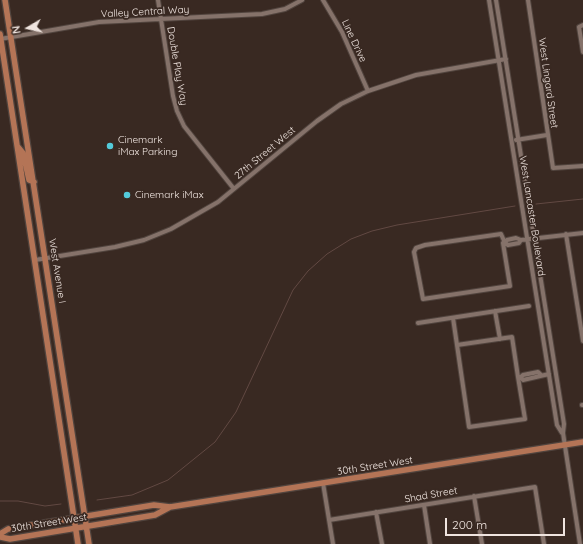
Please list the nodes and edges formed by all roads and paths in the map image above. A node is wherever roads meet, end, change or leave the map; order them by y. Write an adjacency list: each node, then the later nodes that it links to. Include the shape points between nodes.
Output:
1 (5, 0): 11 (main road, West Avenue I)
2 (158, 0): 8 (street, Double Play Way)
3 (302, 0): 8 (street, Valley Central Way, via 284,9 262,14)
4 (323, 0): 15 (street, Line Drive, via 342,32)
5 (490, 0): 14 (street, West Lancaster Boulevard)
6 (496, 0): 13 (street, West Lancaster Boulevard)
7 (528, 0): 16 (street, West Lingard Street)
8 (161, 19): 11 (street, Valley Central Way, via 99,22); 22 (street, Double Play Way, via 177,111 184,126)
9 (581, 26): 12 (street)
10 (0, 37): 11 (street, Valley Central Way); 19 (main road, West Avenue I)
11 (11, 37): 21 (main road, West Avenue I)
12 (583, 52)
13 (506, 59): 14 (street, 27th Street West); 17 (street, West Lancaster Boulevard)
14 (499, 60): 15 (street, 27th Street West, via 416,75); 18 (street, West Lancaster Boulevard)
15 (368, 91): 22 (street, 27th Street West, via 341,104 317,121)
16 (548, 135): 17 (street); 20 (street, West Lingard Street, via 553,168)
17 (519, 140): 18 (street); 25 (street, West Lancaster Boulevard)
18 (512, 141): 26 (street, West Lancaster Boulevard)
19 (18, 147): 21 (main road, via 23,153 29,180); 29 (main road, West Avenue I)
20 (583, 166)
21 (34, 182): 28 (main road, West Avenue I)
22 (234, 189): 28 (street, 27th Street West, via 189,219 144,240)
23 (583, 232): 24 (street)
24 (566, 234): 25 (street); 35 (street)
25 (534, 238): 26 (street); 39 (street, West Lancaster Boulevard, via 564,424)
26 (528, 239): 27 (street, via 516,238); 37 (street, West Lancaster Boulevard)
27 (504, 243): 27 (street, via 502,234 416,248 414,252 423,299 510,286)
28 (45, 258): 29 (street, 27th Street West); 47 (main road, West Avenue I)
29 (35, 260): 48 (main road, West Avenue I)
30 (528, 306): 31 (street)
31 (495, 311): 32 (street); 34 (street)
32 (453, 318): 33 (street); 36 (street)
33 (418, 323)
34 (500, 339): 36 (street); 38 (street, via 512,337)
35 (583, 341)
36 (457, 345): 38 (street, via 469,426 525,419)
37 (549, 374): 38 (street, via 541,375 538,372); 39 (street, West Lancaster Boulevard, via 557,425)
38 (520, 377)
39 (563, 433): 41 (street, West Lancaster Boulevard)
40 (583, 442): 41 (main road, 30th Street West)
41 (564, 445): 42 (main road, 30th Street West); 60 (street, West Lancaster Boulevard)
42 (323, 483): 45 (main road, 30th Street West); 49 (street)
43 (474, 496): 44 (street, Shad Street); 58 (street); 59 (street, Shad Street, via 535,487)
44 (424, 505): 46 (street, Shad Street); 57 (street)
45 (170, 507): 47 (main road, 30th Street West, via 154,506); 50 (main road, 30th Street West, via 155,515)
46 (376, 512): 49 (street, Shad Street); 56 (street)
47 (85, 517): 48 (main road, 30th Street West); 50 (main road, West Avenue I)
48 (74, 518): 51 (main road, West Avenue I); 52 (main road, 30th Street West, via 8,528)
49 (330, 520): 55 (street)
50 (87, 527): 51 (main road, 30th Street West); 54 (main road, West Avenue I)
51 (76, 529): 52 (main road, 30th Street West, via 10,539); 53 (main road, West Avenue I)
52 (0, 536)
53 (78, 544)
54 (89, 544)
55 (333, 544)
56 (382, 544)
57 (430, 544)
58 (482, 544)
59 (544, 544)
60 (580, 544)

